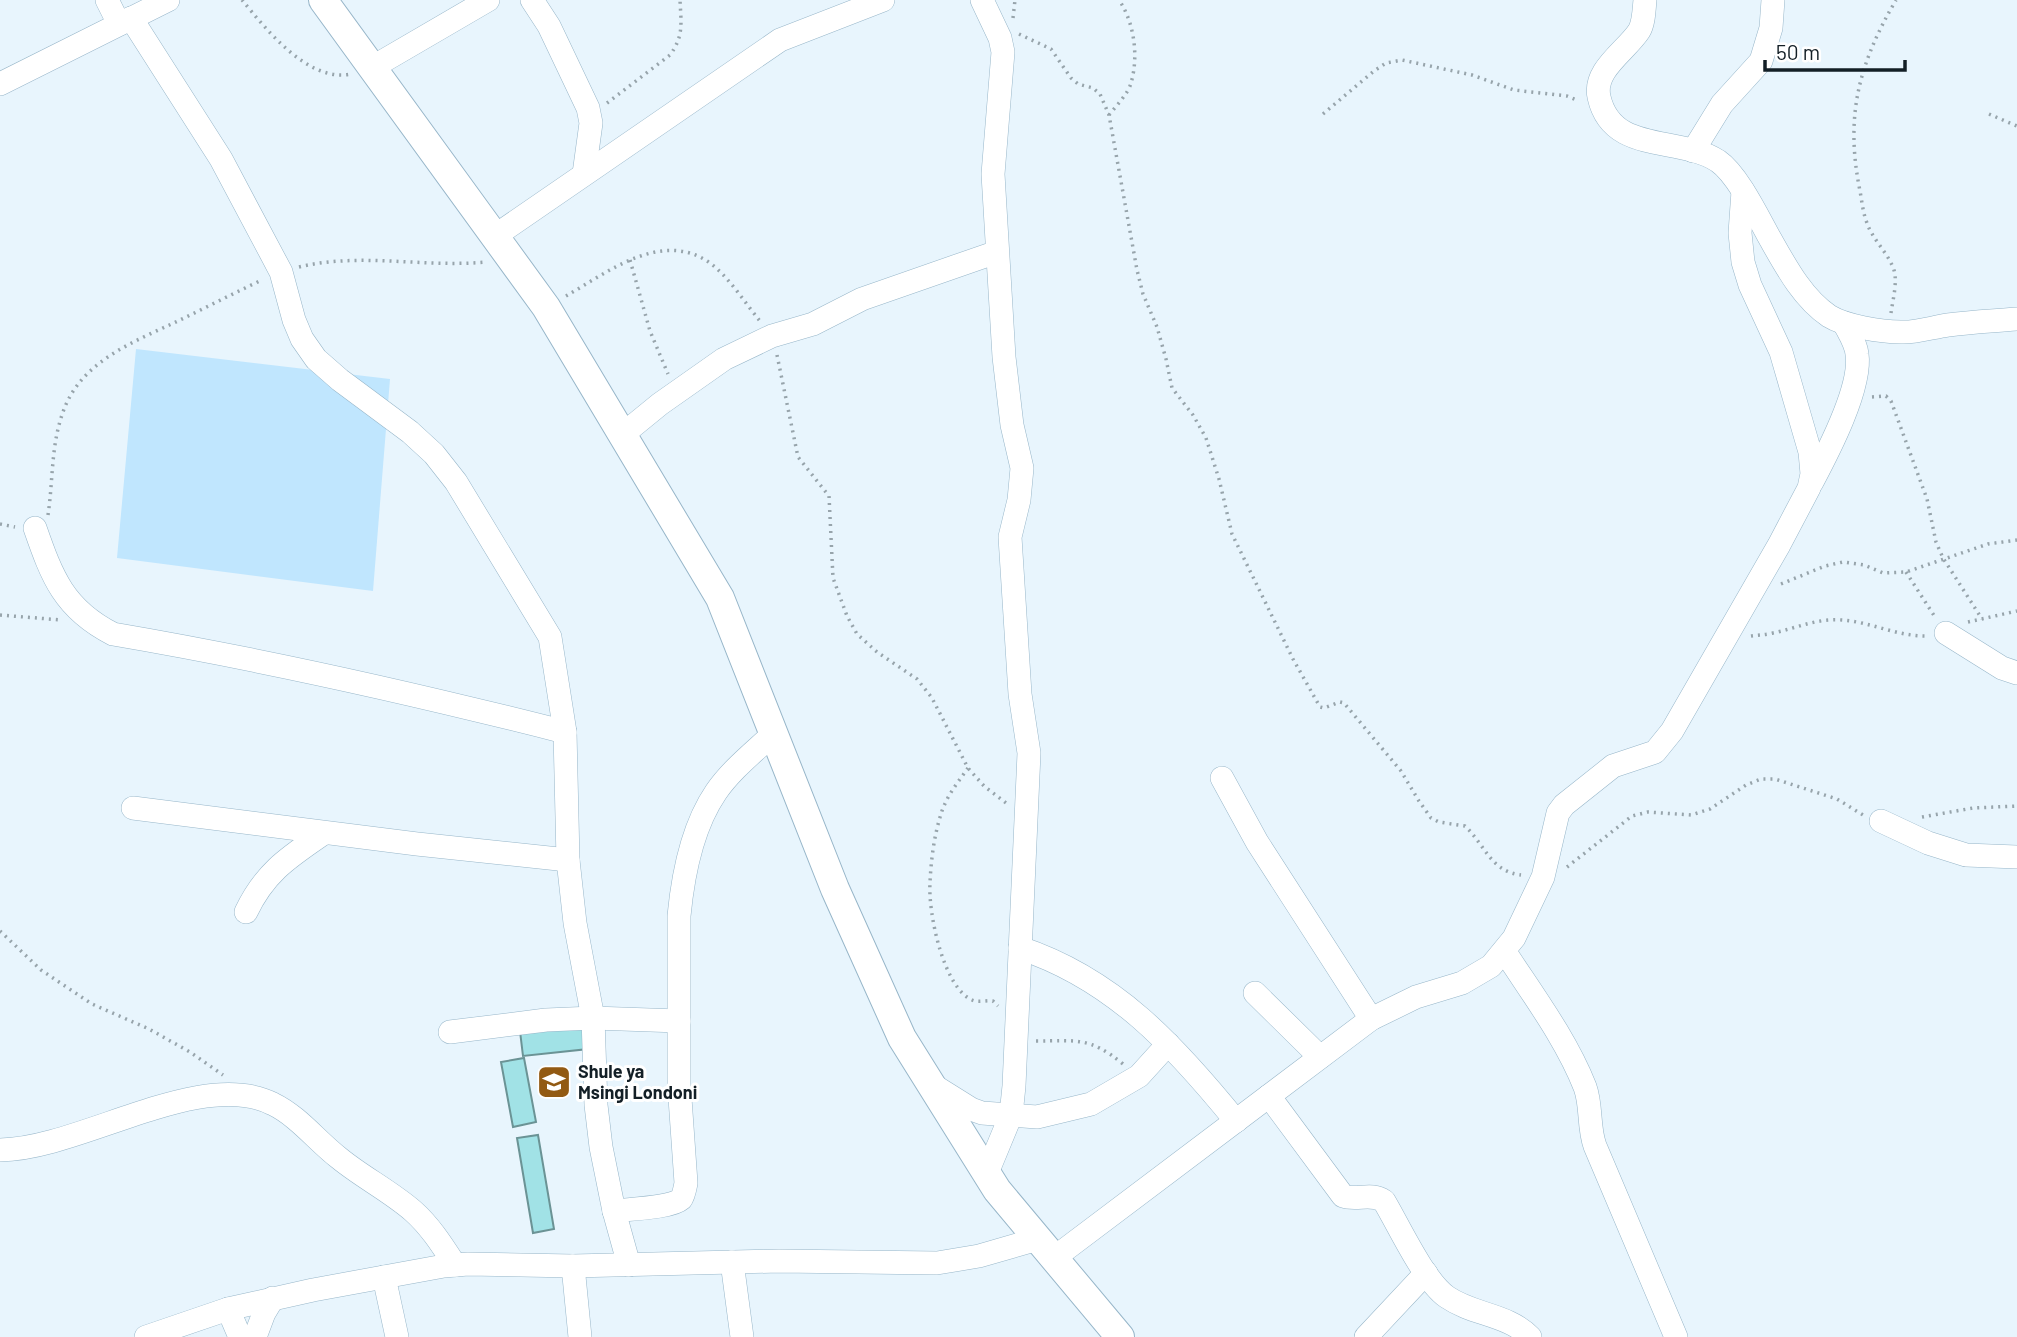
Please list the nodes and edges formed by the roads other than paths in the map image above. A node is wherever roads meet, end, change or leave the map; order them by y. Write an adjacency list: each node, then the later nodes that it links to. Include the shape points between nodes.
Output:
1 (107, 0): 10 (street)
2 (168, 0): 10 (street)
3 (323, 0): 11 (main road)
4 (488, 0): 11 (street)
5 (532, 0): 14 (street, via 588,108 591,123)
6 (883, 0): 14 (street, via 780,40)
7 (982, 0): 17 (street, via 1003,52 993,174)
8 (1645, 0): 13 (street, via 1640,29 1604,71 1598,95 1616,129 1636,139)
9 (1773, 0): 13 (street, via 1761,61 1722,104)
10 (125, 21): 12 (street); 25 (street, via 221,159 281,272 302,339 340,380 434,454 542,620 550,637)
11 (373, 67): 16 (main road)
12 (0, 85)
13 (1693, 151): 15 (street, via 1720,162)
14 (583, 174): 16 (street)
15 (1743, 191): 19 (street, via 1791,275 1818,308); 21 (street, via 1743,262 1776,338 1810,452)
16 (495, 236): 20 (main road, via 546,307)
17 (997, 252): 20 (street, via 862,299 724,359); 34 (street, via 1012,425 1022,468 1010,537 1020,694 1029,753)
18 (2017, 319): 19 (street, via 1901,332)
19 (1844, 323): 21 (street, via 1858,363 1838,433)
20 (622, 435): 26 (main road, via 720,598)
21 (1809, 488): 35 (street, via 1665,741 1651,755 1613,766 1558,813 1551,875)
22 (35, 528): 25 (street, via 50,571 73,605 90,622 113,634 275,664)
23 (1945, 633): 24 (street)
24 (2017, 673)
25 (565, 732): 32 (street)
26 (773, 734): 39 (street, via 716,792 693,841 679,916); 43 (main road, via 902,1038)
27 (1222, 778): 38 (street, via 1257,842)
28 (133, 808): 30 (street)
29 (1881, 821): 31 (street, via 1966,855)
30 (324, 833): 32 (street); 33 (street, via 261,884)
31 (2017, 857)
32 (568, 860): 37 (street)
33 (246, 912)
34 (1020, 947): 41 (street, via 1086,976 1132,1008); 45 (street)
35 (1505, 952): 38 (street, via 1470,979 1416,996); 68 (street, via 1547,1016 1585,1088 1595,1146)
36 (1255, 993): 42 (street)
37 (593, 1018): 39 (street); 40 (street); 49 (street, via 600,1147)
38 (1371, 1019): 42 (street)
39 (679, 1021): 49 (street, via 683,1196 666,1205)
40 (450, 1032)
41 (1168, 1044): 45 (street, via 1139,1076 1091,1104 1037,1117); 46 (street)
42 (1320, 1058): 44 (street)
43 (931, 1084): 45 (street, via 971,1109); 48 (main road)
44 (1269, 1096): 46 (street); 55 (street, via 1343,1196 1373,1196 1384,1201)
45 (1011, 1115): 48 (street)
46 (1236, 1121): 50 (street)
47 (0, 1150): 52 (street, via 59,1141 201,1097 252,1095 275,1104 411,1210 432,1230)
48 (987, 1173): 50 (main road)
49 (614, 1211): 53 (street)
50 (1046, 1248): 51 (street, via 937,1263); 65 (main road)
51 (732, 1262): 53 (street); 64 (street)
52 (455, 1265): 54 (street); 56 (street)
53 (629, 1265): 54 (street)
54 (573, 1266): 63 (street)
55 (1426, 1273): 66 (street); 67 (street, via 1446,1297 1508,1322)
56 (384, 1277): 57 (street); 62 (street)
57 (273, 1298): 58 (street); 61 (street)
58 (228, 1309): 59 (street); 60 (street)
59 (146, 1337)
60 (240, 1337)
61 (255, 1337)
62 (397, 1337)
63 (580, 1337)
64 (742, 1337)
65 (1120, 1337)
66 (1366, 1337)
67 (1530, 1337)
68 (1676, 1337)

